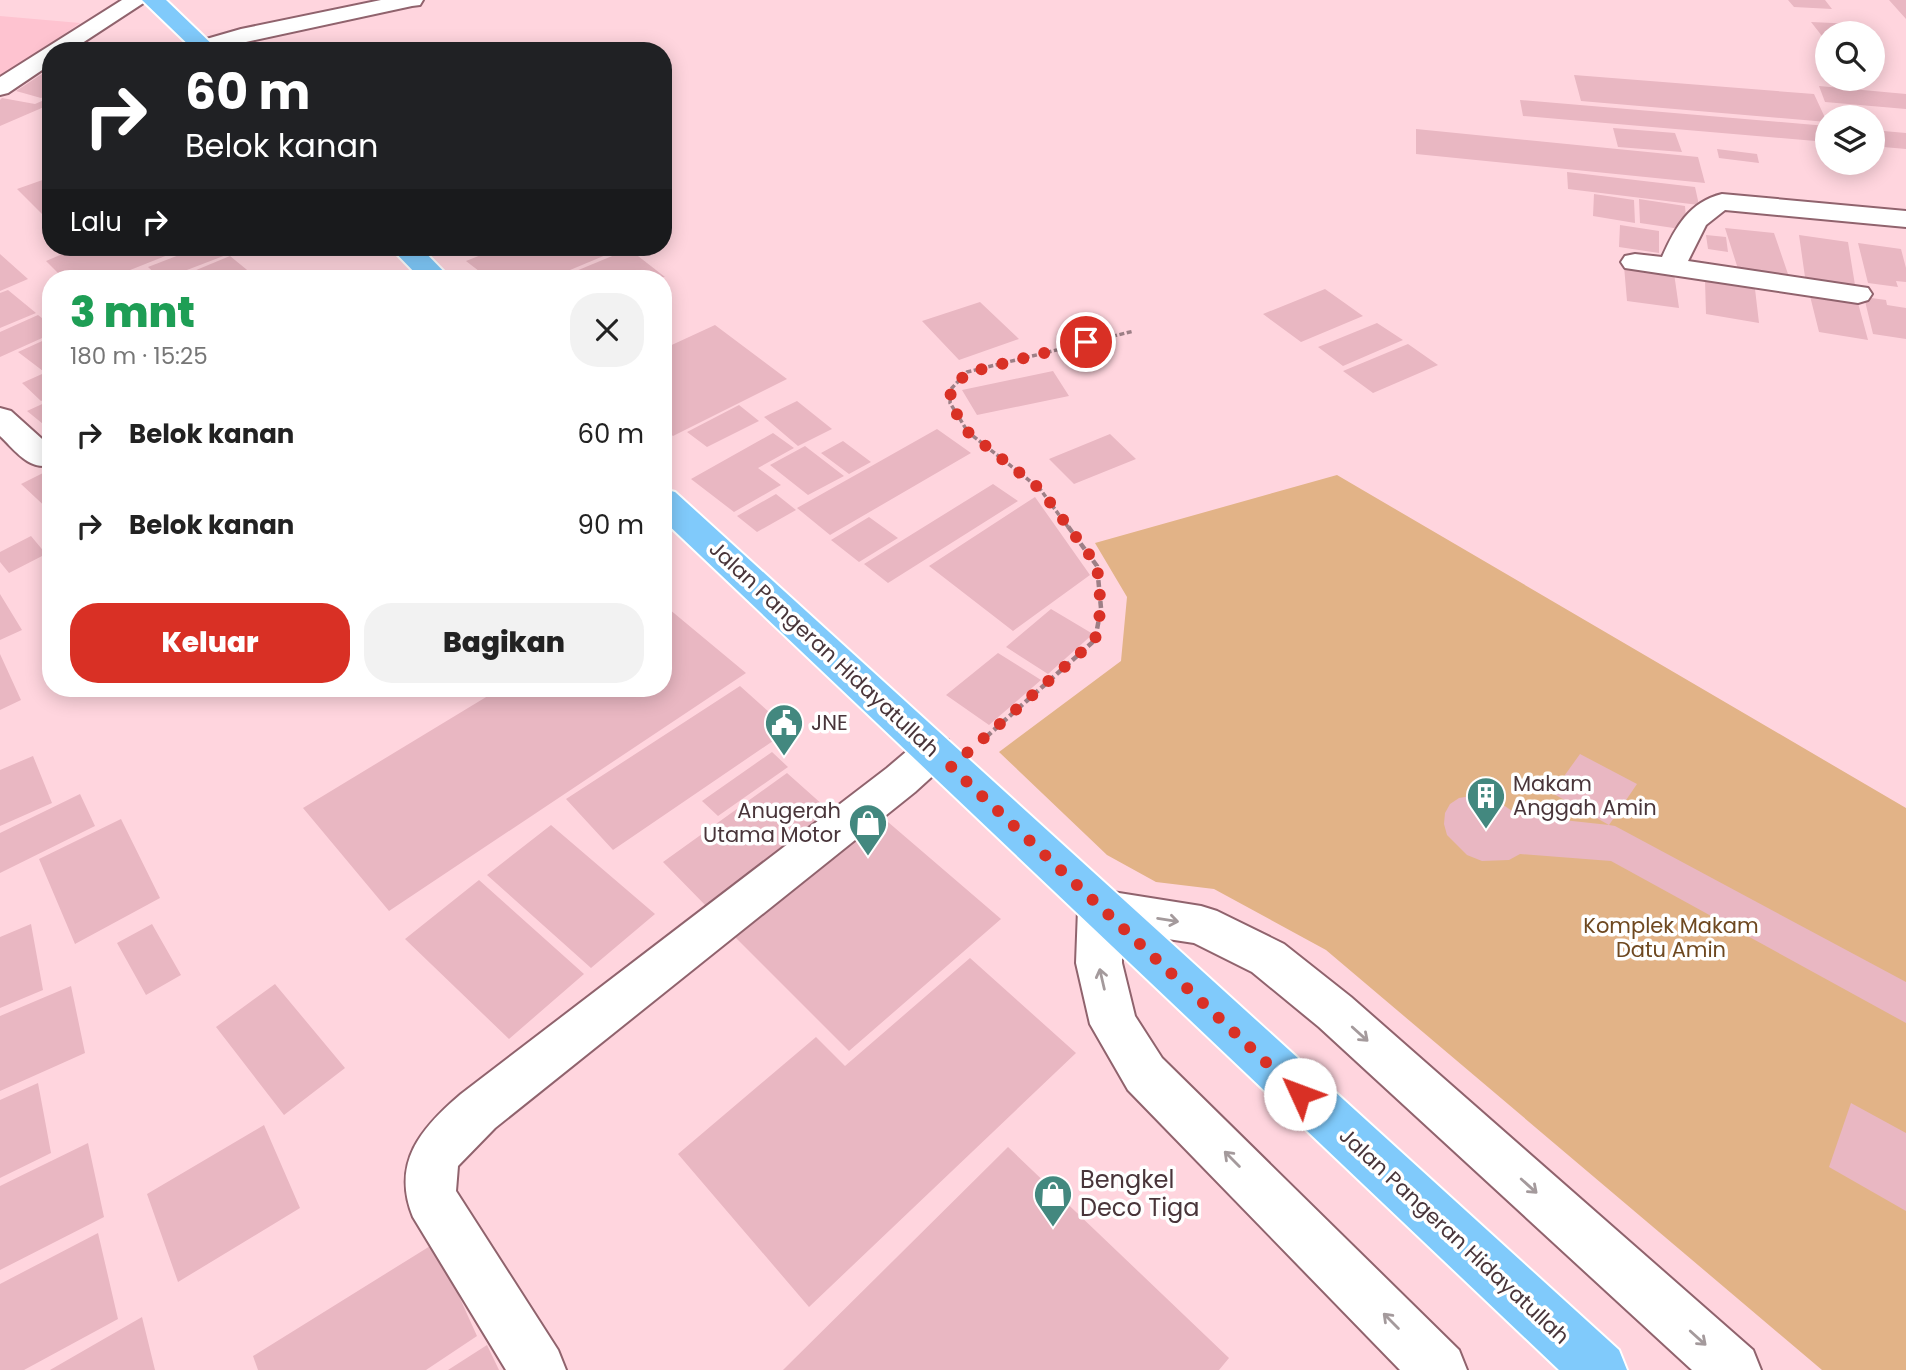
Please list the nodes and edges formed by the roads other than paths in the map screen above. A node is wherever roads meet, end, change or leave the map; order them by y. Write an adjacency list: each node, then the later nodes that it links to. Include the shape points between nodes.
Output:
1 (137, 0): 4 (street)
2 (153, 0): 5 (main road)
3 (412, 0): 6 (street)
4 (68, 42)
5 (198, 42)
6 (225, 42)
7 (42, 59): 8 (street)
8 (0, 88)
9 (1906, 219): 12 (street, via 1734,201 1717,204 1700,214)
10 (413, 256): 13 (main road)
11 (1635, 262): 12 (street)
12 (1672, 267): 14 (street)
13 (428, 270)
14 (1858, 294)
15 (0, 418): 16 (street)
16 (42, 457)
17 (672, 508): 18 (main road, Jalan Pangeran Hidayatullah)
18 (942, 759): 19 (main road, Jalan Pangeran Hidayatullah); 20 (street, via 901,780 445,1140 432,1163 431,1199)
19 (1100, 909): 21 (street, one-way to 19, via 1145,1074 1113,1024 1098,963); 22 (main road, Jalan Pangeran Hidayatullah); 23 (street, one-way to 23, via 1201,925 1268,958 1335,1012)
20 (538, 1370)
21 (1439, 1370)
22 (1599, 1370)
23 (1733, 1370)

